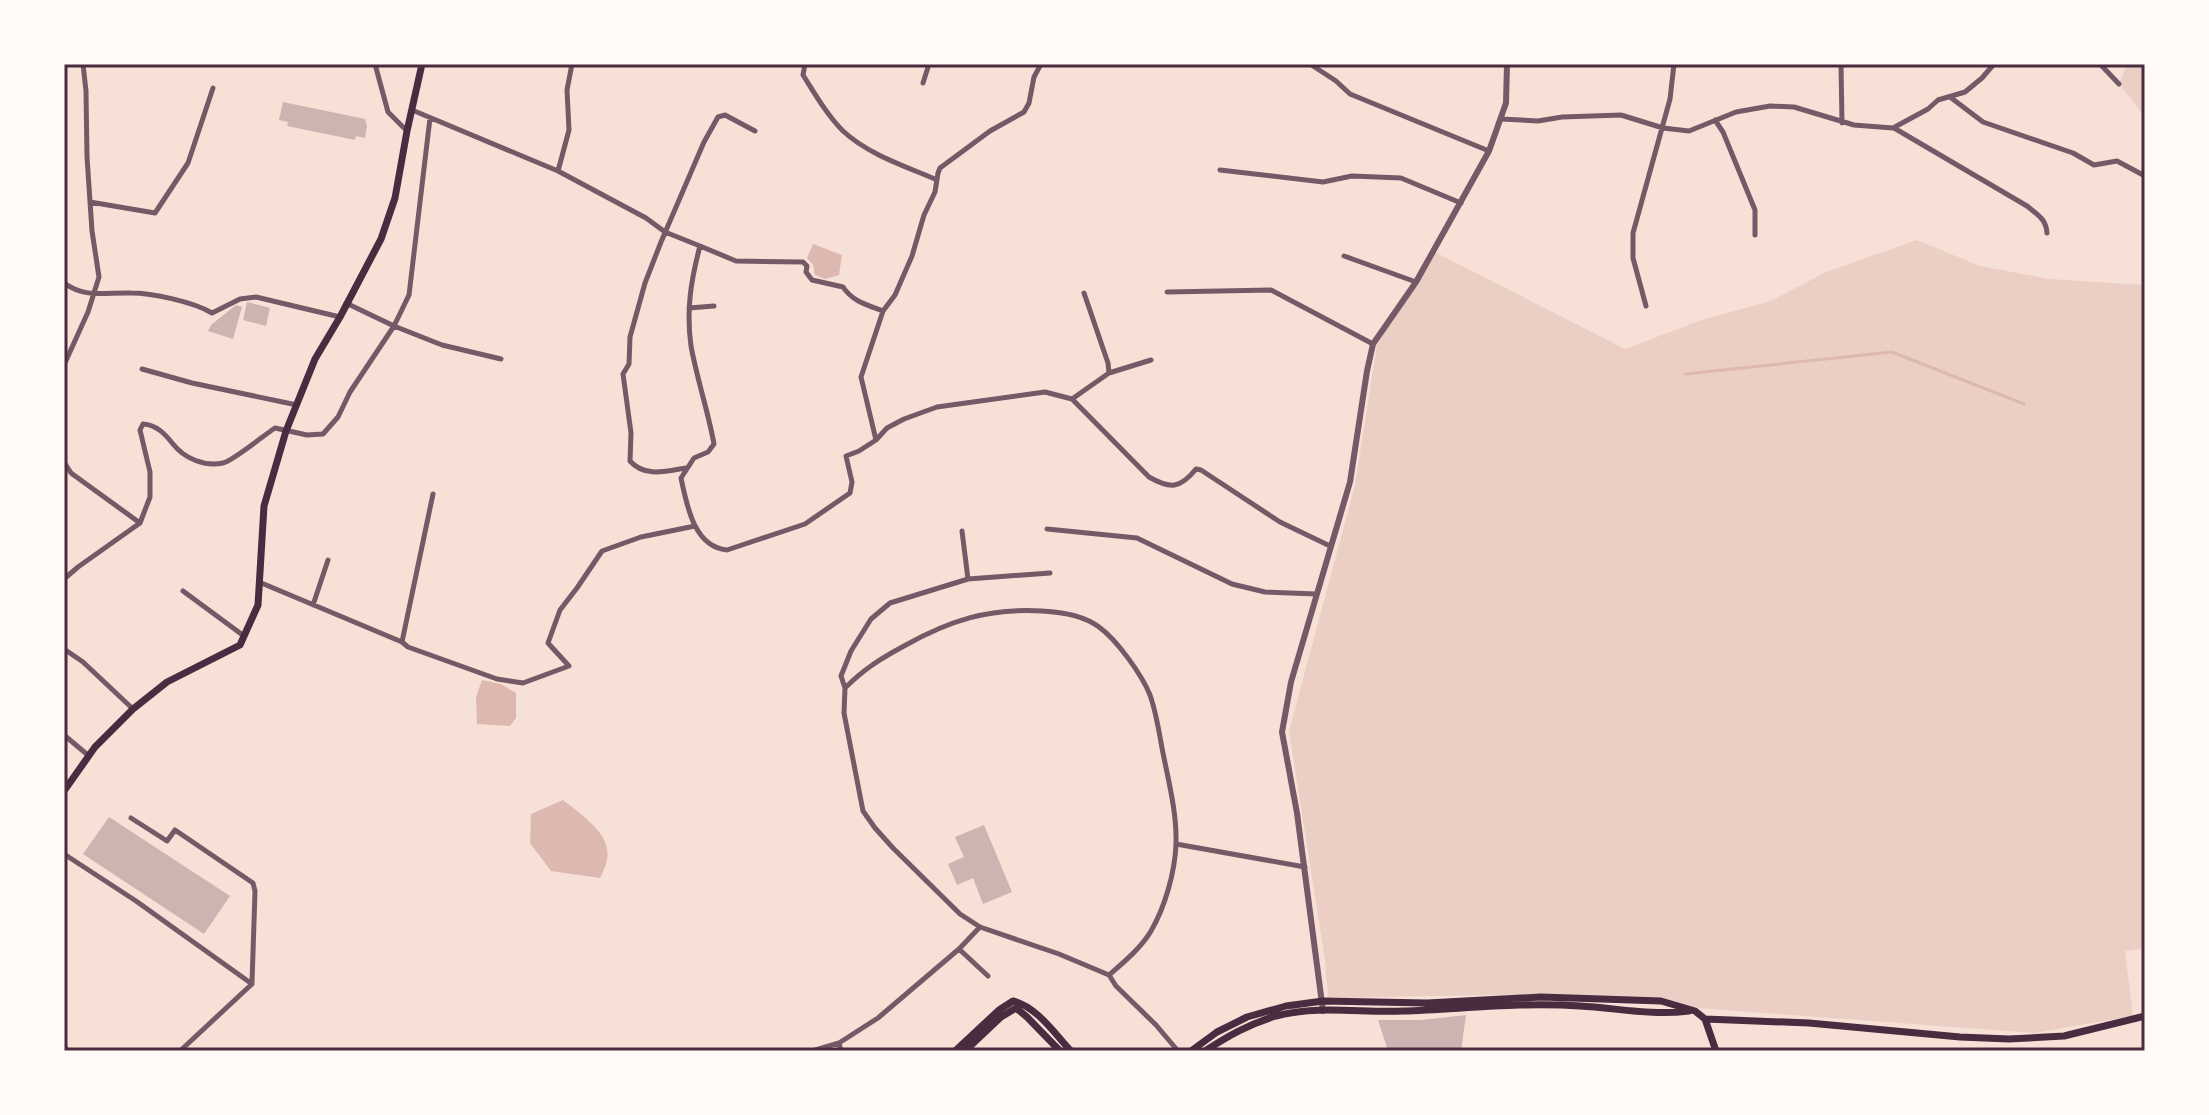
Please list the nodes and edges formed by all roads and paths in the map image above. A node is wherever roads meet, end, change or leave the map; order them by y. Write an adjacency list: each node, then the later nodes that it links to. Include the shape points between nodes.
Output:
1 (83, 64): 33 (street)
2 (375, 64): 26 (street, via 388,112)
3 (422, 64): 19 (main road)
4 (572, 64): 30 (street, via 569,130)
5 (805, 64): 32 (street, via 803,75 845,133 883,157)
6 (929, 64): 15 (street)
7 (1041, 64): 32 (street, via 1024,112 940,168)
8 (1310, 64): 28 (street, via 1350,94)
9 (1507, 64): 21 (street)
10 (1674, 64): 24 (street)
11 (1841, 64): 12 (street); 23 (street)
12 (1854, 64)
13 (1994, 64): 18 (street, via 1965,92)
14 (2100, 64): 16 (street)
15 (923, 83)
16 (2119, 84)
17 (213, 88): 33 (street, via 188,163 155,213)
18 (1950, 97): 25 (street); 31 (street, via 1983,122 2094,165 2117,161)
19 (412, 110): 20 (street); 26 (main road)
20 (430, 118): 30 (street); 51 (street, via 409,295)
21 (1501, 119): 24 (street, via 1621,115); 28 (street)
22 (1715, 120): 23 (street, via 1770,106 1794,107); 24 (street, via 1689,131); 37 (street, via 1755,210)
23 (1842, 123): 25 (street)
24 (1663, 128): 47 (street, via 1633,233 1633,258)
25 (1893, 128): 36 (street, via 2027,206 2042,218)
26 (407, 131): 45 (main road, via 395,198 381,239)
27 (755, 131): 35 (street, via 725,115 718,117)
28 (1489, 151): 34 (street)
29 (1220, 170): 34 (street, via 1323,182 1352,176 1401,178)
30 (558, 171): 35 (street)
31 (2145, 176)
32 (937, 180): 49 (street, via 912,256)
33 (90, 202): 44 (street, via 99,277)
34 (1461, 204): 40 (street)
35 (665, 232): 38 (street); 63 (street, via 645,283 623,374 630,461 651,473)
36 (2047, 233)
37 (1755, 235)
38 (700, 246): 48 (street); 49 (street, via 736,261 803,262 812,280 843,287 858,302)
39 (1344, 256): 40 (street)
40 (1416, 282): 52 (street)
41 (64, 283): 44 (street)
42 (1167, 292): 52 (street, via 1271,290)
43 (1084, 293): 57 (street)
44 (95, 295): 50 (street, via 134,293 212,313 256,297); 55 (street)
45 (346, 303): 50 (main road); 51 (street)
46 (714, 306): 48 (street)
47 (1646, 306)
48 (689, 308): 63 (street, via 691,345 714,444)
49 (883, 311): 61 (street, via 861,377)
50 (340, 317): 59 (main road, via 315,359)
51 (394, 326): 53 (street, via 442,345); 60 (street, via 327,431)
52 (1373, 344): 69 (street, via 1350,482)
53 (501, 359)
54 (1151, 360): 57 (street)
55 (64, 365)
56 (142, 369): 59 (street)
57 (1109, 373): 58 (street)
58 (1072, 399): 61 (street, via 1045,392 937,407 887,428); 69 (street, via 1163,486 1171,487 1201,470 1280,522)
59 (297, 405): 60 (main road)
60 (286, 431): 65 (street, via 275,428 224,463 201,462 181,455 162,431 143,424 150,497); 74 (main road, via 264,506)
61 (876, 440): 66 (street, via 846,456 850,493 805,524 727,550 715,549)
62 (64, 462): 65 (street, via 71,473)
63 (686, 468): 66 (street, via 681,478)
64 (433, 494): 79 (street)
65 (140, 523): 72 (street)
66 (695, 526): 79 (street, via 602,551 560,610 548,643 569,666 523,683 497,679)
67 (1047, 529): 76 (street, via 1137,538 1232,584 1265,592)
68 (962, 531): 73 (street)
69 (1330, 546): 76 (street)
70 (328, 560): 77 (street)
71 (1050, 573): 73 (street)
72 (64, 579)
73 (968, 579): 81 (street, via 890,603 871,619 841,676)
74 (259, 582): 77 (street); 78 (main road, via 258,605)
75 (183, 591): 78 (street)
76 (1316, 594): 89 (street, via 1282,732)
77 (313, 605): 79 (street)
78 (244, 637): 82 (main road, via 240,645 167,682)
79 (402, 642)
80 (64, 649): 82 (street)
81 (845, 688): 87 (street, via 879,658 947,624 1001,611 1081,617 1117,646 1150,694); 90 (street, via 844,713 863,811 944,900)
82 (133, 709): 84 (main road)
83 (64, 735): 84 (street)
84 (90, 756): 85 (main road)
85 (64, 791)
86 (131, 818): 94 (street, via 167,841 175,830 253,883)
87 (1176, 844): 89 (street); 92 (street, via 1173,871 1151,931)
88 (64, 854): 94 (street)
89 (1305, 867): 95 (street)
90 (980, 927): 91 (street); 92 (street)
91 (959, 949): 93 (street); 99 (street, via 878,1018)
92 (1109, 975): 109 (street)
93 (988, 976)
94 (252, 984): 102 (street)
95 (1323, 1006): 96 (main road, via 1399,1011 1552,1005 1663,1014); 96 (main road, via 1567,997 1661,1001); 110 (main road, via 1286,1006 1247,1017); 111 (main road, via 1252,1024)
96 (1695, 1011): 98 (main road)
97 (2145, 1016): 98 (main road, via 2064,1036 2009,1039)
98 (1705, 1019): 112 (main road)
99 (839, 1043): 103 (street); 104 (street)
100 (64, 1045): 101 (street)
101 (67, 1051)
102 (180, 1051)
103 (812, 1051)
104 (841, 1051)
105 (955, 1051): 108 (main road, via 1013,1001 1029,1008)
106 (965, 1051): 107 (main road, via 1016,1008)
107 (1060, 1051)
108 (1071, 1051)
109 (1178, 1051)
110 (1191, 1051)
111 (1205, 1051)
112 (1716, 1051)

